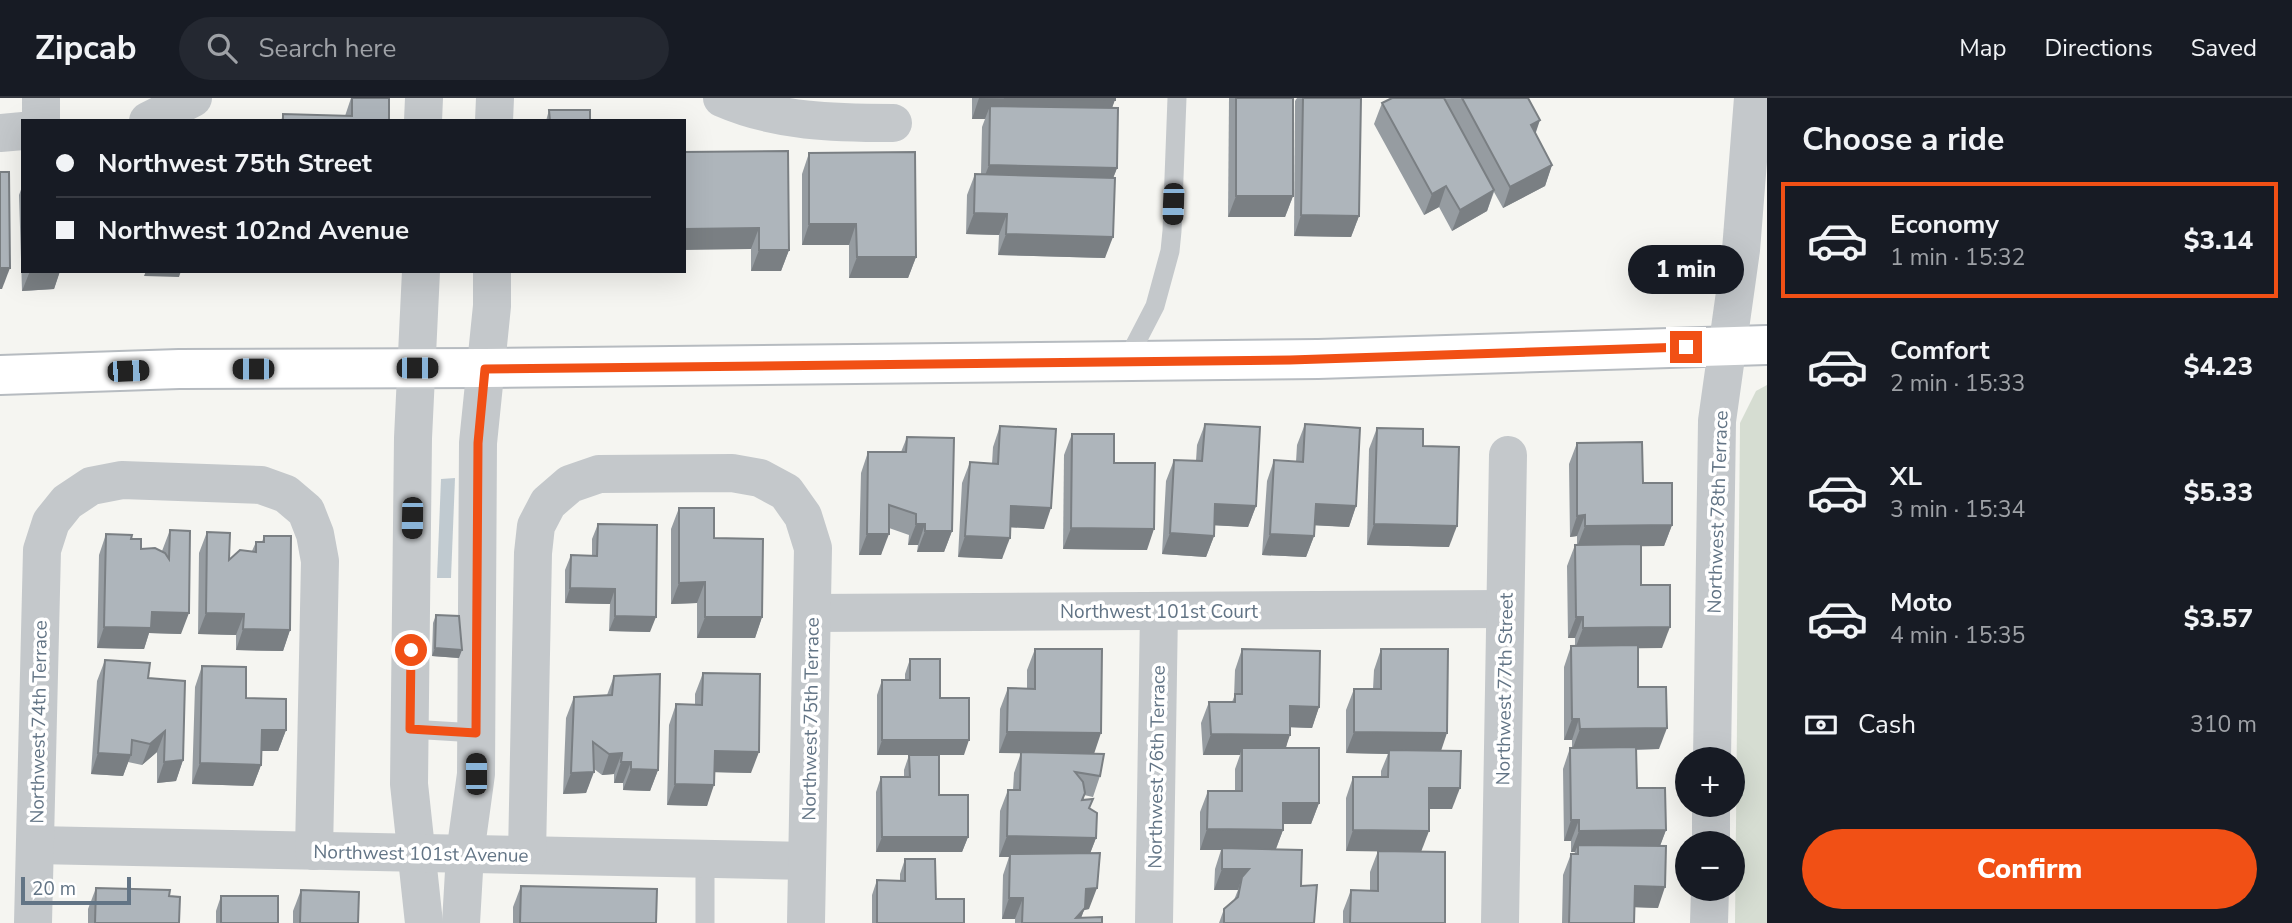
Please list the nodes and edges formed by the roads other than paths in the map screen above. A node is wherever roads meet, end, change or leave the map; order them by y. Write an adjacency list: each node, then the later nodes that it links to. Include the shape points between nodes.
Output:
1 (41, 98): 9 (street)
2 (193, 98): 10 (street)
3 (424, 98): 11 (street)
4 (495, 98): 12 (street)
5 (722, 98): 8 (street)
6 (1177, 98): 20 (lane, via 1170,251 1155,306)
7 (1753, 98): 19 (street, Northwest 78th Terrace)
8 (759, 105): 13 (street, via 806,121)
9 (41, 119)
10 (152, 119)
11 (423, 119)
12 (494, 119)
13 (893, 123)
14 (21, 131): 15 (street)
15 (0, 133)
16 (421, 273): 21 (street)
17 (492, 273): 22 (street)
18 (1767, 345): 19 (street)
19 (1729, 346): 20 (street); 30 (street, Northwest 78th Terrace, via 1717,421)
20 (1126, 362): 22 (street)
21 (417, 368): 22 (street); 23 (street); 28 (street)
22 (485, 369): 29 (street, via 478,443)
23 (0, 374)
24 (1508, 455): 25 (street, Northwest 77th Street)
25 (1505, 609): 26 (street, Northwest 101st Court); 45 (street, Northwest 77th Street)
26 (1158, 611): 27 (street, Northwest 101st Court); 44 (street, Northwest 76th Terrace)
27 (812, 613): 35 (street, Northwest 75th Terrace, via 813,548 803,516 786,492 760,478 732,473 599,474 570,484 548,503 536,526); 37 (street, Northwest 75th Terrace)
28 (410, 729): 29 (lane); 33 (street, via 409,784)
29 (476, 733): 34 (street)
30 (1712, 747)
31 (35, 845): 32 (street, Northwest 101st Avenue); 32 (street, Northwest 74th Terrace, via 42,550 51,522 67,502 91,486 122,480 261,485 286,494 306,511 320,561); 39 (street, Northwest 74th Terrace)
32 (314, 851): 33 (street, Northwest 101st Avenue)
33 (416, 853): 34 (street, Northwest 101st Avenue); 40 (street)
34 (466, 854): 35 (street, Northwest 101st Avenue); 41 (street)
35 (527, 855): 36 (street, Northwest 101st Avenue)
36 (705, 859): 37 (street, Northwest 101st Avenue); 42 (lane)
37 (807, 861): 43 (street, Northwest 75th Terrace)
38 (1710, 901): 46 (street)
39 (33, 923)
40 (424, 923)
41 (461, 923)
42 (705, 923)
43 (806, 923)
44 (1154, 923)
45 (1500, 923)
46 (1709, 923)

